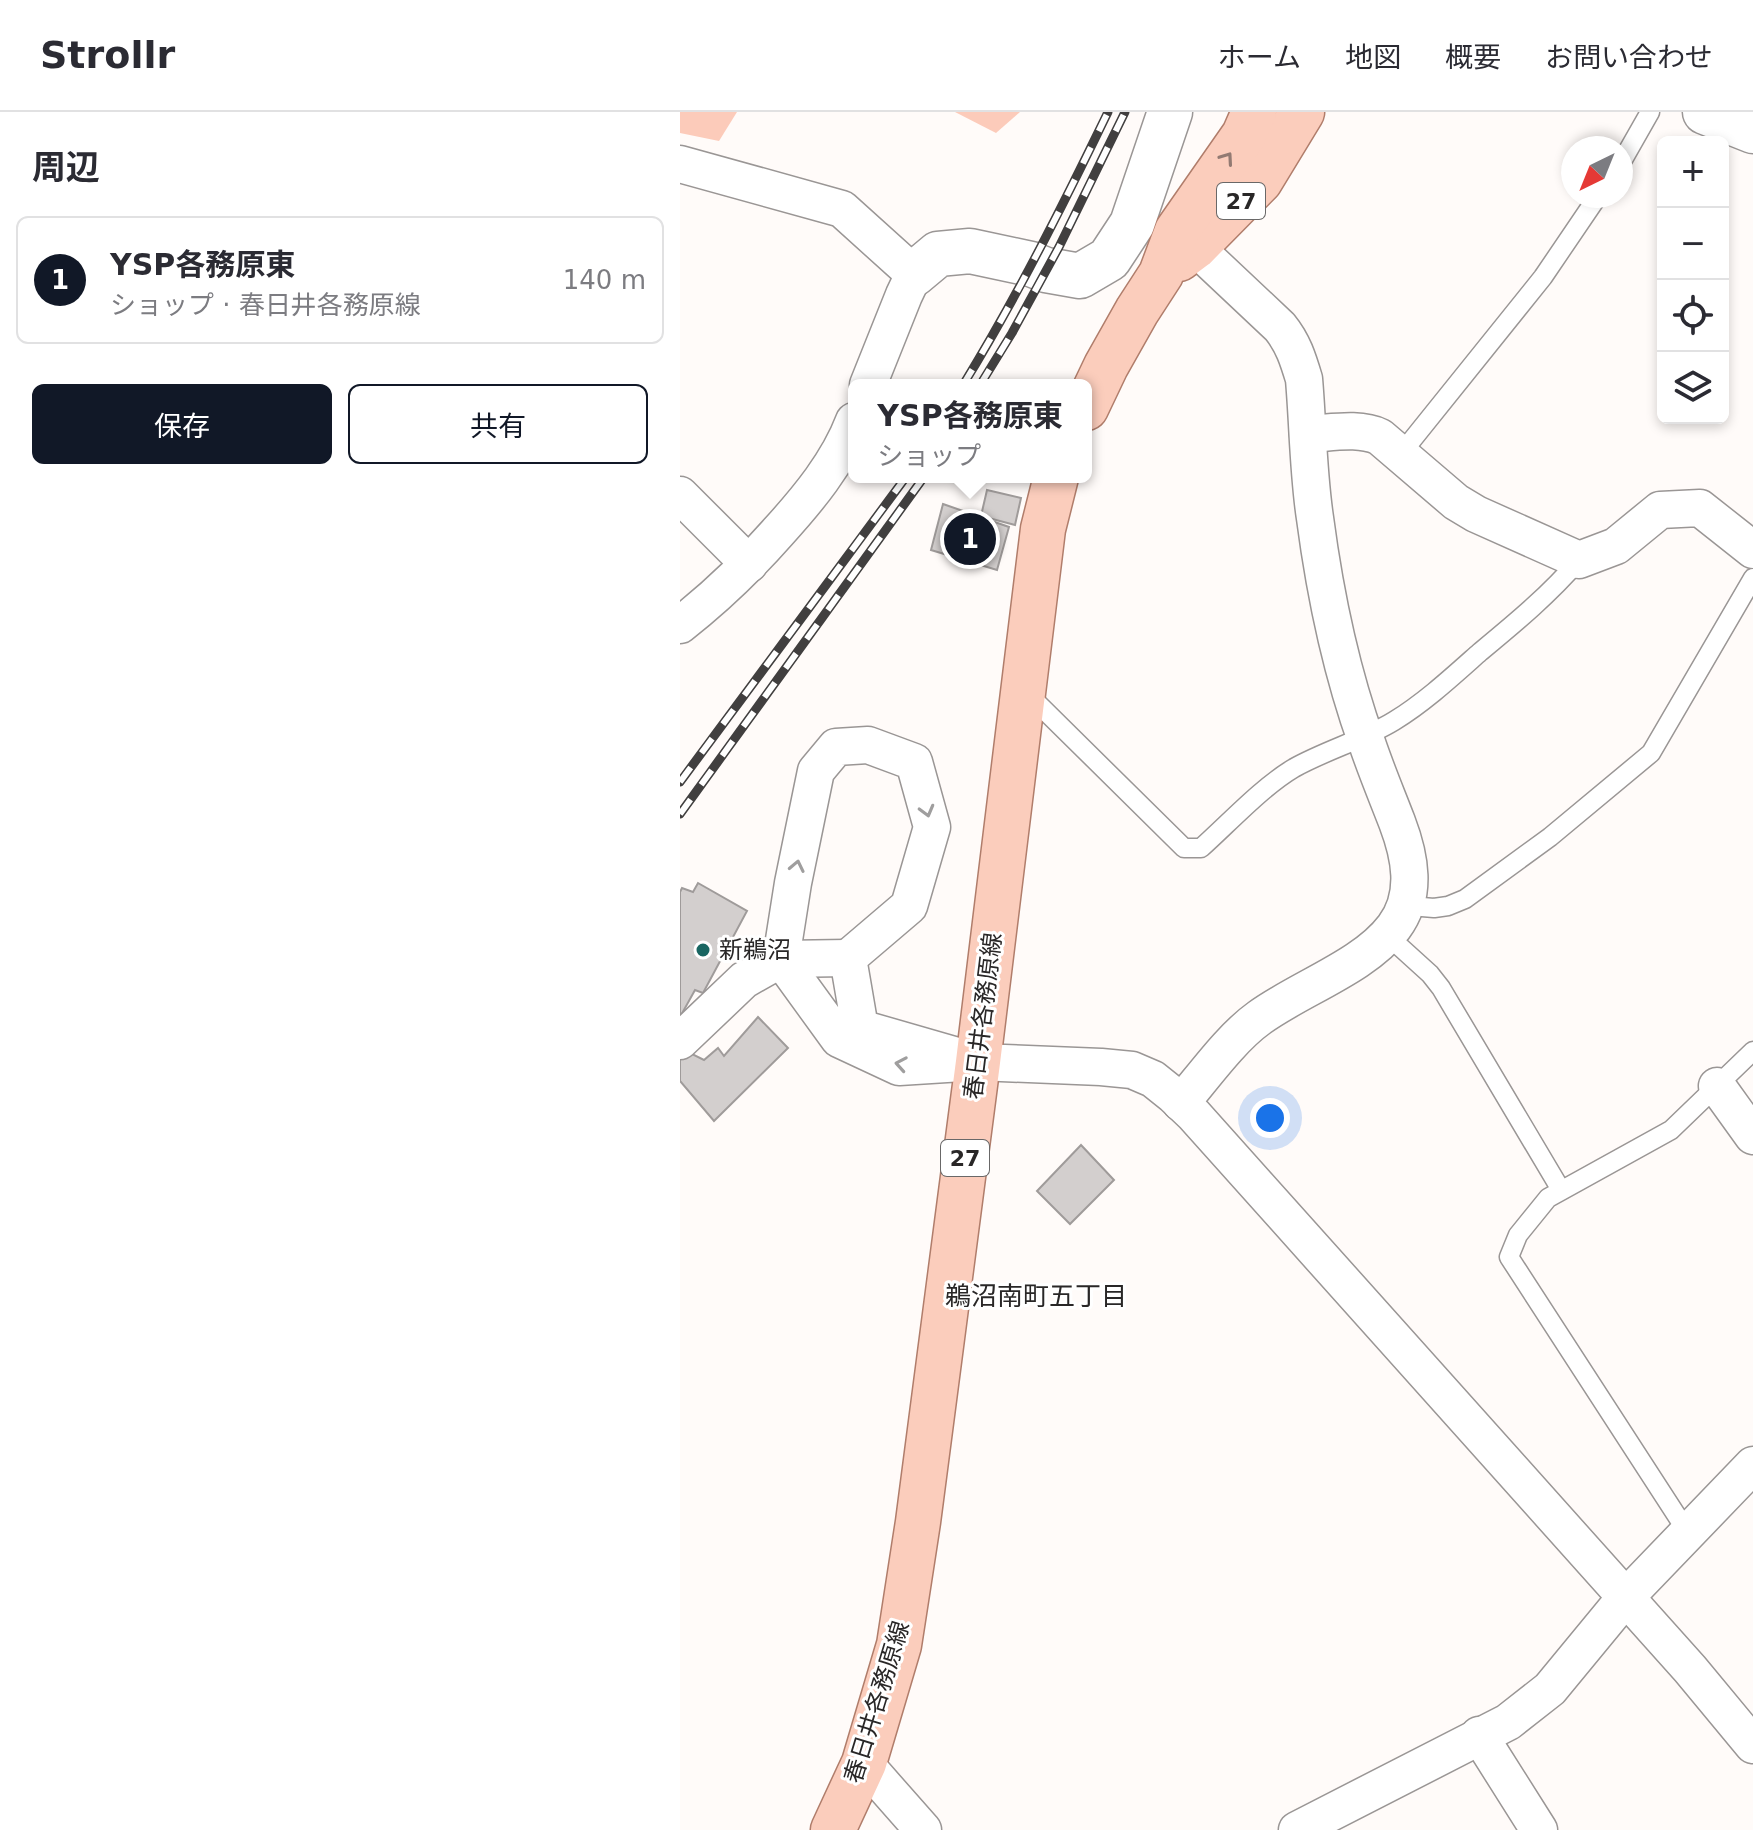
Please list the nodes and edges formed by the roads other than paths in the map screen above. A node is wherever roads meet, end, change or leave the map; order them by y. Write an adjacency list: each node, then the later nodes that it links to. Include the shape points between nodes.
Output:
1 (1170, 112): 11 (street, via 1132,224 1109,259 1080,276 970,251 938,254)
2 (1254, 112): 12 (main road, 27, one-way to 2, via 1177,231 1244,135)
3 (1302, 112): 10 (main road, 27, via 1260,181)
4 (1650, 112): 7 (lane)
5 (1705, 112): 6 (street)
6 (1753, 131)
7 (1633, 142)
8 (680, 164): 11 (street, via 842,209)
9 (1590, 208): 17 (lane, via 1543,277)
10 (1195, 247): 12 (main road, 27); 15 (street, via 1290,340 1304,379)
11 (914, 274): 13 (street)
12 (1161, 274): 14 (main road, 27)
13 (870, 379)
14 (1092, 395)
15 (1308, 434): 17 (street, via 1372,433); 26 (street, via 1314,516 1331,615)
16 (848, 437): 22 (street, via 810,497)
17 (1400, 455): 21 (street, via 1476,514)
18 (1054, 483): 25 (main road, 春日井各務原線 / 27, via 1043,529)
19 (680, 495): 22 (street)
20 (1753, 550): 21 (street, via 1700,508 1660,510 1616,546)
21 (1579, 560): 26 (lane, via 1556,587 1434,691)
22 (749, 564): 24 (street)
23 (1753, 578): 27 (lane, via 1651,753 1465,899 1434,908)
24 (680, 625)
25 (1024, 690): 26 (lane, via 1184,848 1201,848 1283,776); 33 (main road, 春日井各務原線 / 27)
26 (1364, 736): 27 (street, via 1405,843 1410,871)
27 (1407, 901): 28 (street)
28 (1387, 935): 35 (street, via 1356,961 1258,1019); 37 (lane, via 1441,988)
29 (848, 958): 30 (street); 30 (street, one-way to 29, via 816,771 836,747 868,745 914,762 932,827 909,906); 33 (street, via 860,1028)
30 (781, 959): 31 (street, via 744,980); 33 (street, one-way to 30, via 899,1067 839,1039)
31 (680, 1041)
32 (1753, 1051): 34 (lane)
33 (978, 1062): 35 (street, via 1132,1070 1153,1079); 43 (main road, 春日井各務原線 / 27, via 899,1645)
34 (1717, 1086): 36 (street); 37 (lane, via 1671,1130)
35 (1181, 1103): 40 (street)
36 (1753, 1136)
37 (1561, 1190): 39 (lane, via 1518,1235 1509,1257)
38 (1753, 1465): 39 (street)
39 (1688, 1533): 40 (street)
40 (1625, 1598): 41 (street, via 1550,1689 1508,1722); 42 (street)
41 (1479, 1735): 46 (street); 47 (street)
42 (1753, 1745)
43 (864, 1763): 44 (main road, 春日井各務原線 / 27); 45 (street)
44 (833, 1830)
45 (923, 1830)
46 (1297, 1830)
47 (1539, 1830)

